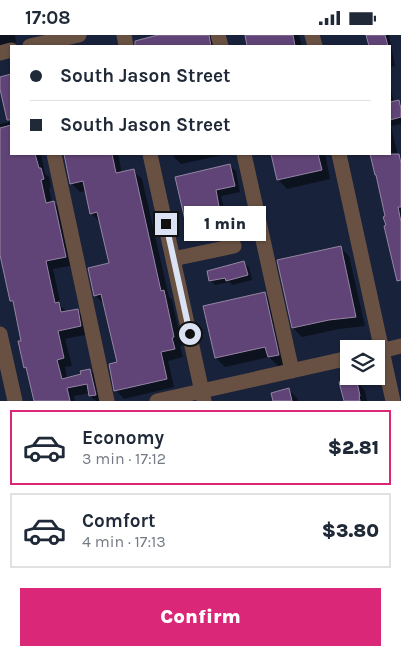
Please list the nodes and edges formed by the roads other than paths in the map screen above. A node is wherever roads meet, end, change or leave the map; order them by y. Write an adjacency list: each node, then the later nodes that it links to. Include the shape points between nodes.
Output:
1 (79, 35): 2 (street)
2 (34, 45)
3 (54, 155): 18 (street)
4 (150, 155): 8 (street)
5 (244, 155): 14 (street)
6 (339, 155): 10 (street)
7 (234, 246): 8 (street)
8 (173, 259): 16 (street)
9 (0, 334): 17 (street)
10 (377, 340)
11 (401, 347): 12 (street)
12 (385, 350)
13 (340, 360): 14 (street)
14 (292, 371): 16 (street)
15 (385, 371): 20 (street)
16 (203, 396): 19 (street)
17 (15, 401)
18 (107, 401)
19 (157, 401)
20 (394, 401)

